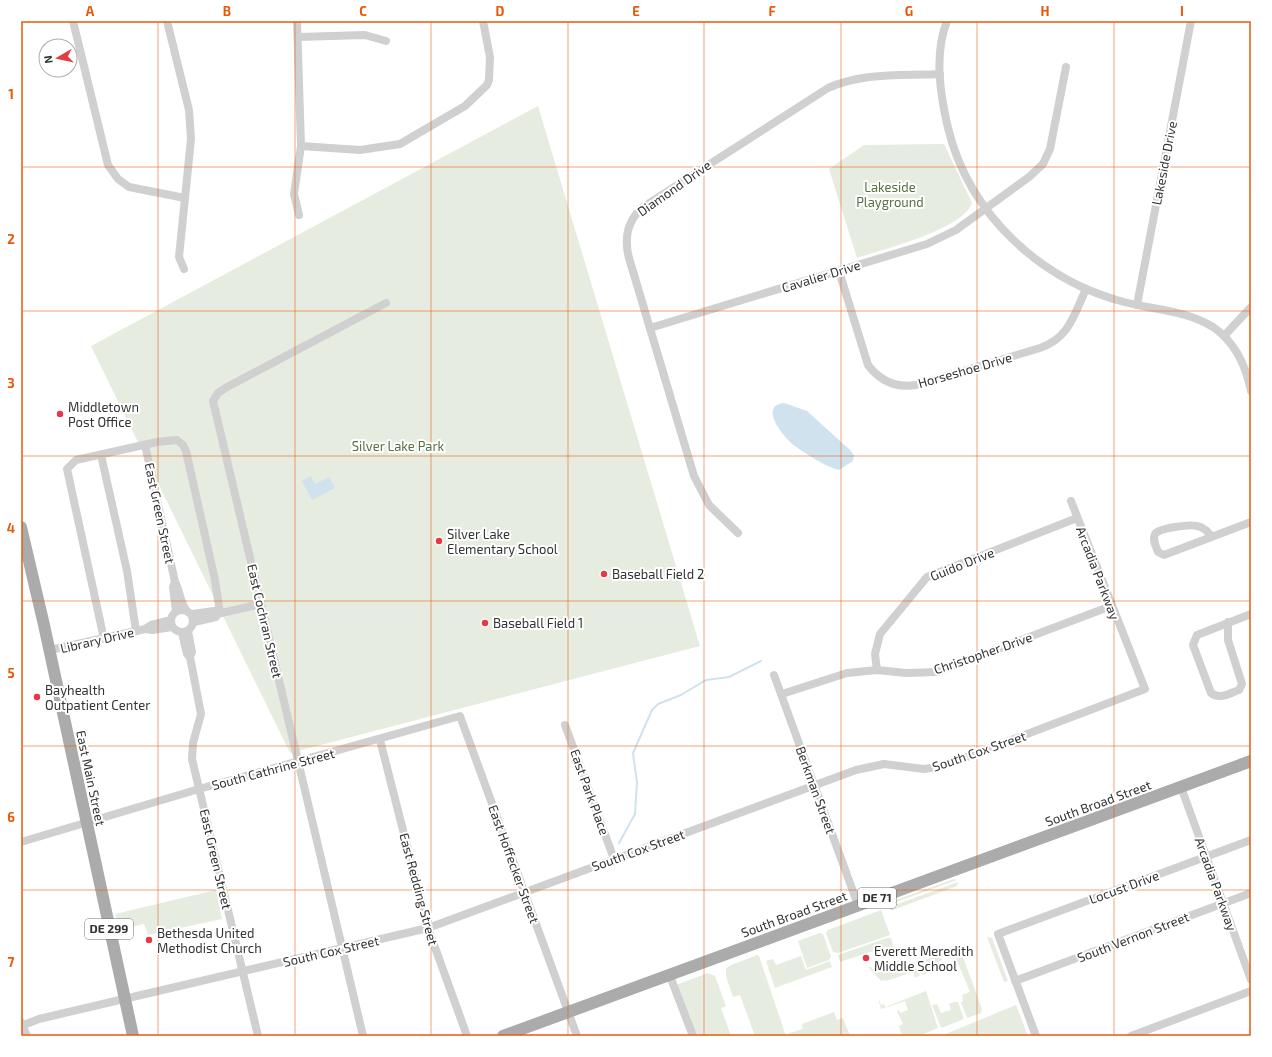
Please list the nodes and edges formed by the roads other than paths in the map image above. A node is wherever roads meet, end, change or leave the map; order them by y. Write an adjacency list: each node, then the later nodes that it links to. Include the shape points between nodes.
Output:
1 (73, 21): 12 (street, via 108,165 118,179 129,187)
2 (167, 21): 12 (street, via 189,110 191,139)
3 (297, 21): 7 (street)
4 (483, 21): 11 (street, via 490,57 489,80 465,106 400,144 360,150)
5 (947, 21): 10 (street, via 942,39)
6 (1191, 21): 19 (street, Lakeside Drive)
7 (298, 37): 8 (street, via 365,35); 11 (street)
8 (386, 41)
9 (1066, 67): 13 (street, Cavalier Drive, via 1047,157 1036,171)
10 (940, 74): 13 (street, via 951,139 967,177); 21 (street, Diamond Drive, via 866,77 834,85 638,211 627,233 627,249)
11 (300, 146): 14 (street, via 294,194)
12 (185, 198): 15 (street, via 179,256)
13 (986, 209): 16 (street, Cavalier Drive, via 942,238); 17 (street, via 1009,236 1037,261)
14 (299, 216)
15 (184, 269)
16 (839, 271): 17 (street, Horseshoe Drive, via 868,365 878,376 902,386 924,382 1055,342 1070,325); 21 (street, Cavalier Drive)
17 (1086, 289): 19 (street)
18 (386, 303): 33 (street, East Cochran Street, via 226,387 215,397 213,406)
19 (1136, 305): 22 (street, via 1195,318 1215,328)
20 (1251, 307): 22 (street)
21 (650, 328): 30 (street, Diamond Drive, via 698,486 716,514)
22 (1224, 336): 23 (street, via 1242,361)
23 (1251, 391)
24 (145, 445): 25 (street); 32 (street, East Green Street); 36 (street, via 177,440 183,445 215,580)
25 (101, 455): 41 (street, via 127,571); 43 (street, via 76,460 68,469)
26 (1071, 501): 27 (street, Arcadia Parkway)
27 (1077, 518): 34 (street, Arcadia Parkway); 45 (street, Guido Drive, via 927,577 880,634 875,654)
28 (1251, 522): 31 (street)
29 (21, 527): 44 (main road, East Main Street / DE 299)
30 (738, 533)
31 (1212, 537): 31 (street, via 1164,555 1158,552 1154,540 1156,533 1162,529 1197,526 1206,530)
32 (174, 582): 35 (street); 38 (street, via 178,586 180,601)
33 (261, 604): 36 (street); 52 (street, East Cochran Street)
34 (1110, 606): 45 (street, Christopher Drive, via 937,672 906,673); 47 (street, Arcadia Parkway)
35 (176, 611): 38 (street); 40 (street)
36 (218, 613): 38 (street, via 216,617)
37 (1251, 614): 39 (street)
38 (191, 615): 42 (street)
39 (1228, 622): 39 (street, via 1197,635 1193,645 1211,693 1221,697 1239,690 1242,684 1228,640)
40 (172, 624): 41 (street, Library Drive, via 151,625); 42 (street, via 176,631)
41 (136, 631): 43 (street, Library Drive)
42 (185, 632): 56 (street, East Green Street, via 187,654 190,657 201,707 192,751)
43 (104, 639): 44 (street, Library Drive)
44 (50, 650): 57 (main road, East Main Street / DE 299)
45 (877, 670): 48 (street, Christopher Drive, via 847,673)
46 (774, 675): 48 (street, Berkman Street)
47 (1145, 689): 54 (street, South Cox Street, via 943,766 924,770 884,764 856,770)
48 (782, 694): 54 (street, Berkman Street)
49 (460, 716): 51 (street, South Cathrine Street); 62 (street, East Hoffecker Street)
50 (565, 725): 61 (street, East Park Place)
51 (380, 740): 52 (street, South Cathrine Street); 66 (street, East Redding Street)
52 (298, 761): 56 (street, South Cathrine Street); 67 (street, East Cochran Street)
53 (1251, 761): 55 (main road, South Broad Street / DE 71)
54 (814, 785): 61 (street, South Cox Street); 65 (street, Berkman Street)
55 (1180, 787): 60 (street, Arcadia Parkway); 65 (main road, South Broad Street / DE 71)
56 (199, 789): 57 (street, South Cathrine Street); 68 (street, East Green Street)
57 (86, 822): 59 (street, South Cathrine Street); 73 (main road, East Main Street / DE 299)
58 (1251, 840): 60 (street, Locust Drive)
59 (21, 842)
60 (1206, 857): 64 (street, Arcadia Parkway); 71 (street, Locust Drive, via 998,934)
61 (614, 859): 62 (street, South Cox Street)
62 (524, 892): 66 (street, South Cox Street); 74 (street, East Hoffecker Street)
63 (1251, 893): 64 (street, South Vernon Street)
64 (1223, 904): 70 (street, Arcadia Parkway); 71 (street, South Vernon Street)
65 (858, 905): 69 (main road, South Broad Street / DE 71)
66 (428, 928): 67 (street, South Cox Street); 80 (street, East Redding Street)
67 (342, 948): 68 (street, South Cox Street); 79 (street, East Cochran Street)
68 (243, 971): 73 (street, South Cox Street); 78 (street, East Green Street)
69 (670, 976): 74 (main road, South Broad Street / DE 71); 83 (street)
70 (1251, 980)
71 (1015, 981): 84 (street)
72 (1251, 991): 85 (street)
73 (124, 999): 75 (street, South Cox Street); 77 (main road, East Main Street / DE 299)
74 (568, 1012): 81 (main road, South Broad Street / DE 71); 82 (street, East Hoffecker Street)
75 (21, 1025): 76 (street)
76 (27, 1036)
77 (133, 1036)
78 (258, 1036)
79 (363, 1036)
80 (467, 1036)
81 (503, 1036)
82 (576, 1036)
83 (693, 1036)
84 (1036, 1036)
85 (1131, 1036)

